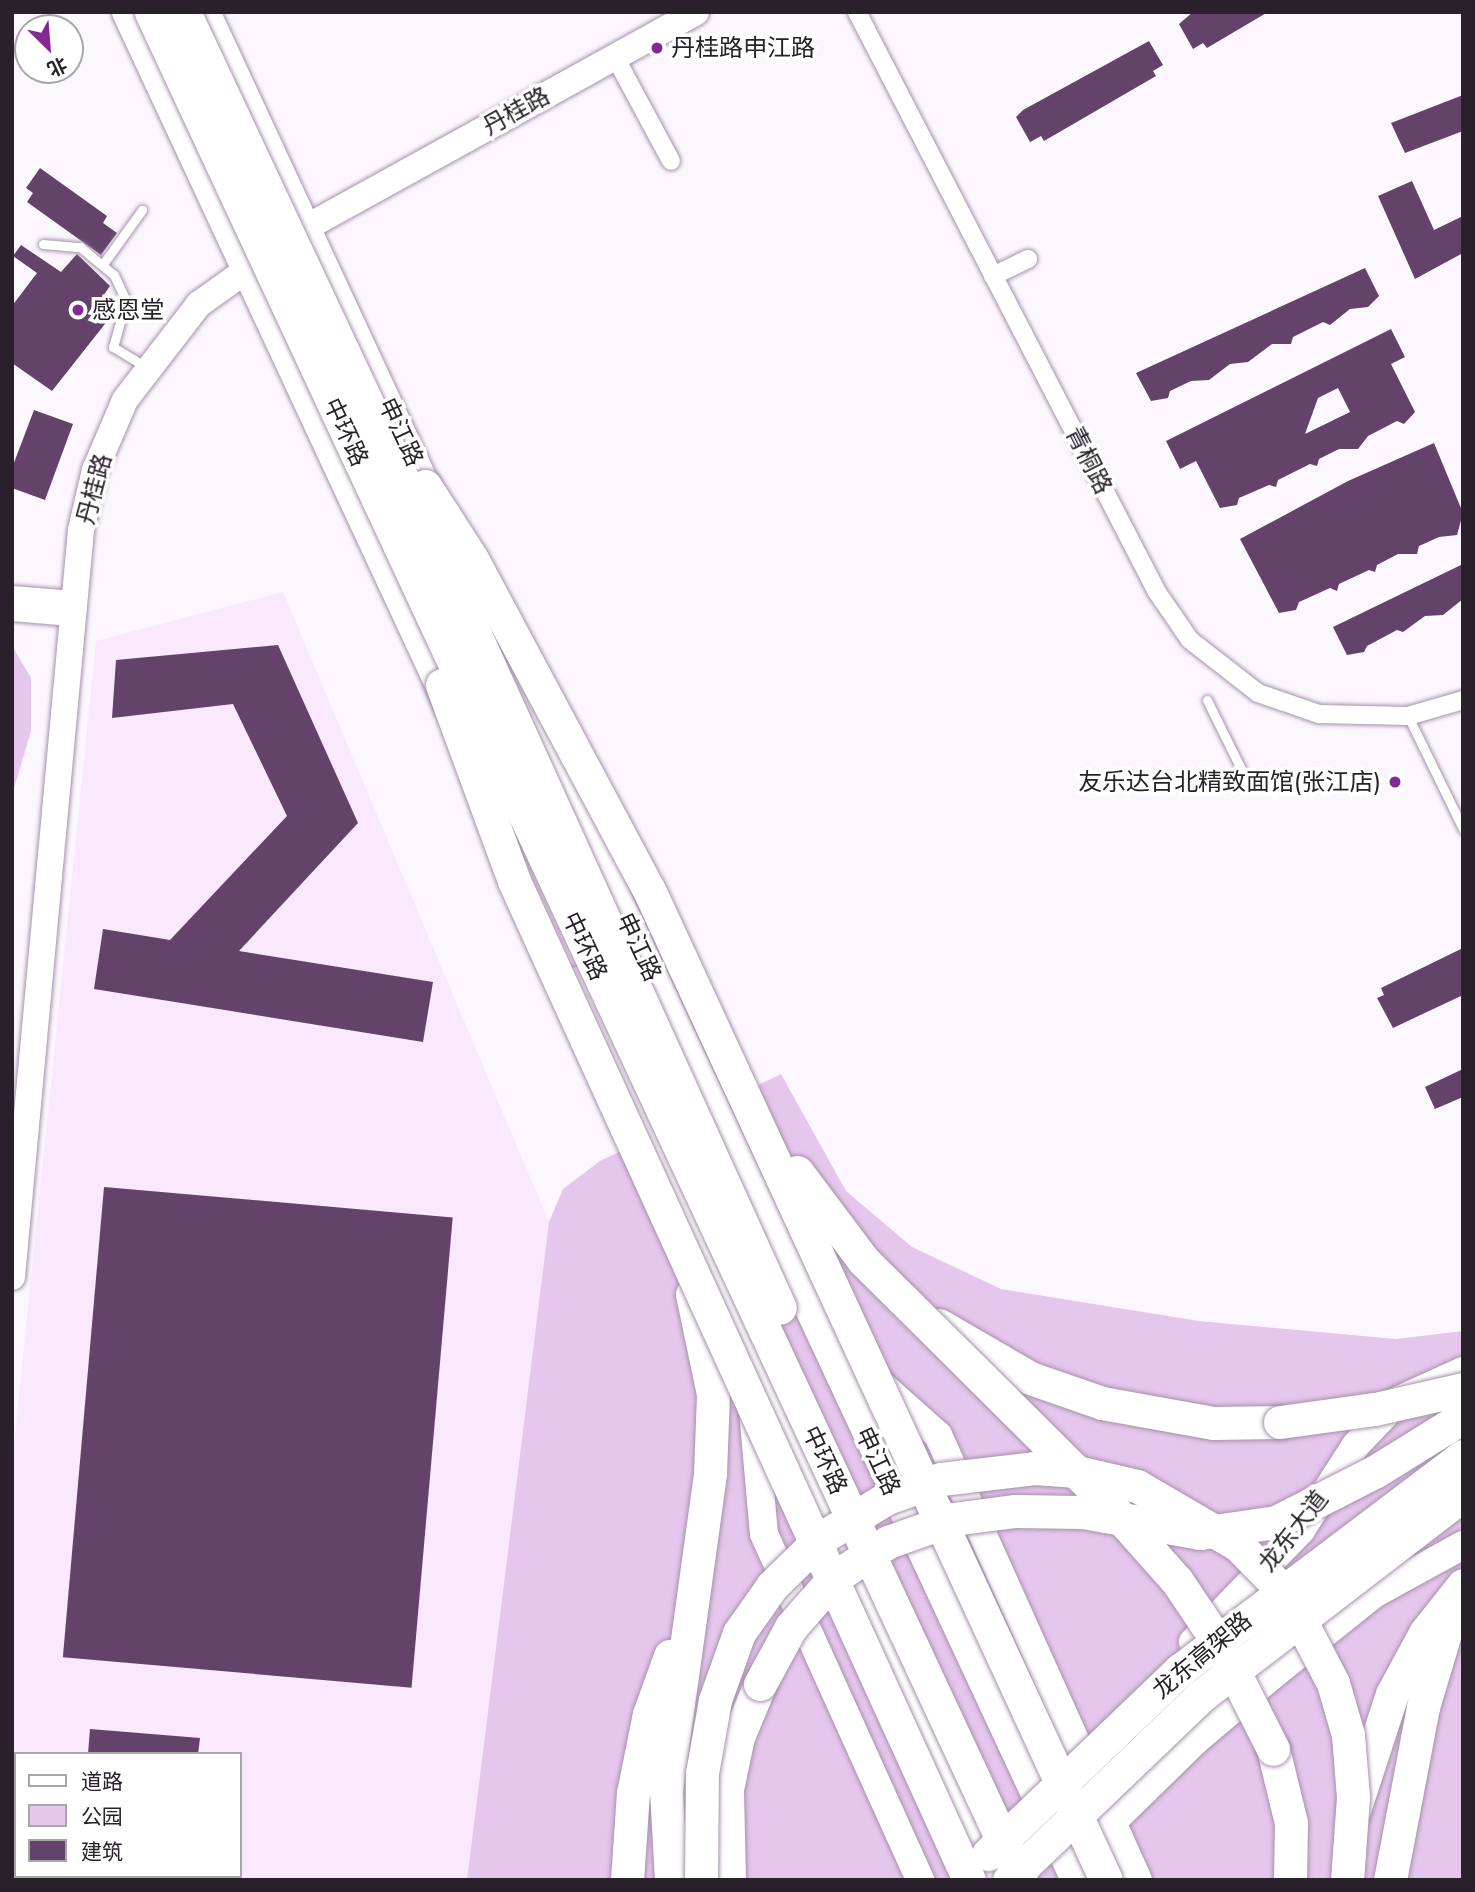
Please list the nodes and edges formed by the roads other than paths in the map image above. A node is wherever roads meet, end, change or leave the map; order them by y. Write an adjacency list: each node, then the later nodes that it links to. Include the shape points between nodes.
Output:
1 (127, 12): 15 (main road)
2 (151, 12): 19 (highway, 中环路, bridge)
3 (184, 12): 11 (highway, 中环路, bridge)
4 (206, 12): 11 (main road, 申江路)
5 (670, 12): 11 (street, 丹桂路)
6 (696, 12): 8 (street, 丹桂路)
7 (857, 12): 16 (street, 青桐路)
8 (615, 57): 9 (street); 11 (street, 丹桂路)
9 (671, 161)
10 (142, 210): 14 (lane)
11 (303, 232): 15 (street, 丹桂路); 18 (highway, 中环路, bridge); 31 (main road, 申江路)
12 (43, 244): 14 (lane, via 80,247)
13 (1028, 259): 16 (street)
14 (103, 264): 17 (lane, via 126,301 113,347)
15 (244, 265): 17 (street, 丹桂路, via 184,303); 21 (street, 丹桂路, via 190,312 125,400 86,500); 34 (main road)
16 (993, 276): 25 (street, 青桐路, via 1157,592 1190,640 1234,678 1285,705 1351,719)
17 (136, 361): 21 (street, 丹桂路, via 85,467)
18 (370, 406): 28 (highway, bridge, via 472,559 649,890); 47 (highway, 中环路, bridge)
19 (376, 498): 30 (highway, bridge, via 514,881); 58 (highway, 中环路, bridge)
20 (12, 595): 21 (street)
21 (69, 608): 22 (street); 29 (street, 丹桂路); 32 (street, 丹桂路)
22 (12, 612)
23 (1207, 700): 26 (lane)
24 (1463, 700): 25 (street, 青桐路)
25 (1408, 716): 27 (lane)
26 (1243, 773)
27 (1463, 829)
28 (744, 1092): 33 (highway, bridge, via 829,1216); 59 (highway, bridge)
29 (12, 1175)
30 (676, 1241): 42 (highway, bridge, via 702,1328 713,1394 710,1473); 55 (highway, bridge)
31 (790, 1275): 43 (main road, via 820,1325 844,1351 938,1435); 44 (main road, 申江路)
32 (12, 1277)
33 (901, 1300): 36 (highway, bridge, via 1030,1378 1102,1403 1178,1418 1280,1422); 61 (highway, bridge, via 1105,1500 1177,1581 1222,1648 1273,1749 1291,1823)
34 (751, 1355): 46 (main road); 52 (main road, via 764,1534)
35 (1463, 1371): 43 (main road, 龙东大道, via 1399,1400 1356,1445 1301,1530)
36 (1463, 1389)
37 (1463, 1417): 51 (highway, bridge, via 1376,1471 1276,1522 1200,1533 1083,1512 1014,1511 953,1520 888,1542 835,1577 791,1627 760,1684 738,1737 727,1789)
38 (1463, 1456): 54 (highway, 龙东高架路, bridge, via 1180,1670)
39 (1463, 1495): 57 (highway, 龙东高架路, bridge, via 1202,1695)
40 (1463, 1545): 45 (main road, via 1374,1594 1195,1741)
41 (1463, 1587): 62 (highway, bridge, via 1425,1633 1392,1694); 64 (highway, via 1427,1694)
42 (688, 1607): 48 (highway, via 649,1714 633,1793); 49 (highway, via 666,1791)
43 (1080, 1751): 44 (main road, 龙东大道); 45 (main road)
44 (1036, 1794): 46 (main road, 龙东大道); 47 (main road, 申江路)
45 (1112, 1823): 47 (main road); 60 (main road)
46 (981, 1848): 53 (main road, 龙东大道); 56 (main road)
47 (1061, 1876)
48 (627, 1880)
49 (671, 1880)
50 (701, 1880): 63 (highway, bridge, via 702,1773 715,1700 739,1633 772,1586 821,1538 887,1498 941,1479 1034,1468 1086,1474 1161,1498 1238,1545 1287,1595 1333,1683 1348,1735 1353,1797)
51 (729, 1880)
52 (920, 1880)
53 (948, 1880)
54 (963, 1880)
55 (969, 1880)
56 (995, 1880)
57 (1009, 1880)
58 (1021, 1880)
59 (1106, 1880)
60 (1138, 1880)
61 (1290, 1880)
62 (1334, 1880)
63 (1348, 1880)
64 (1390, 1880)

